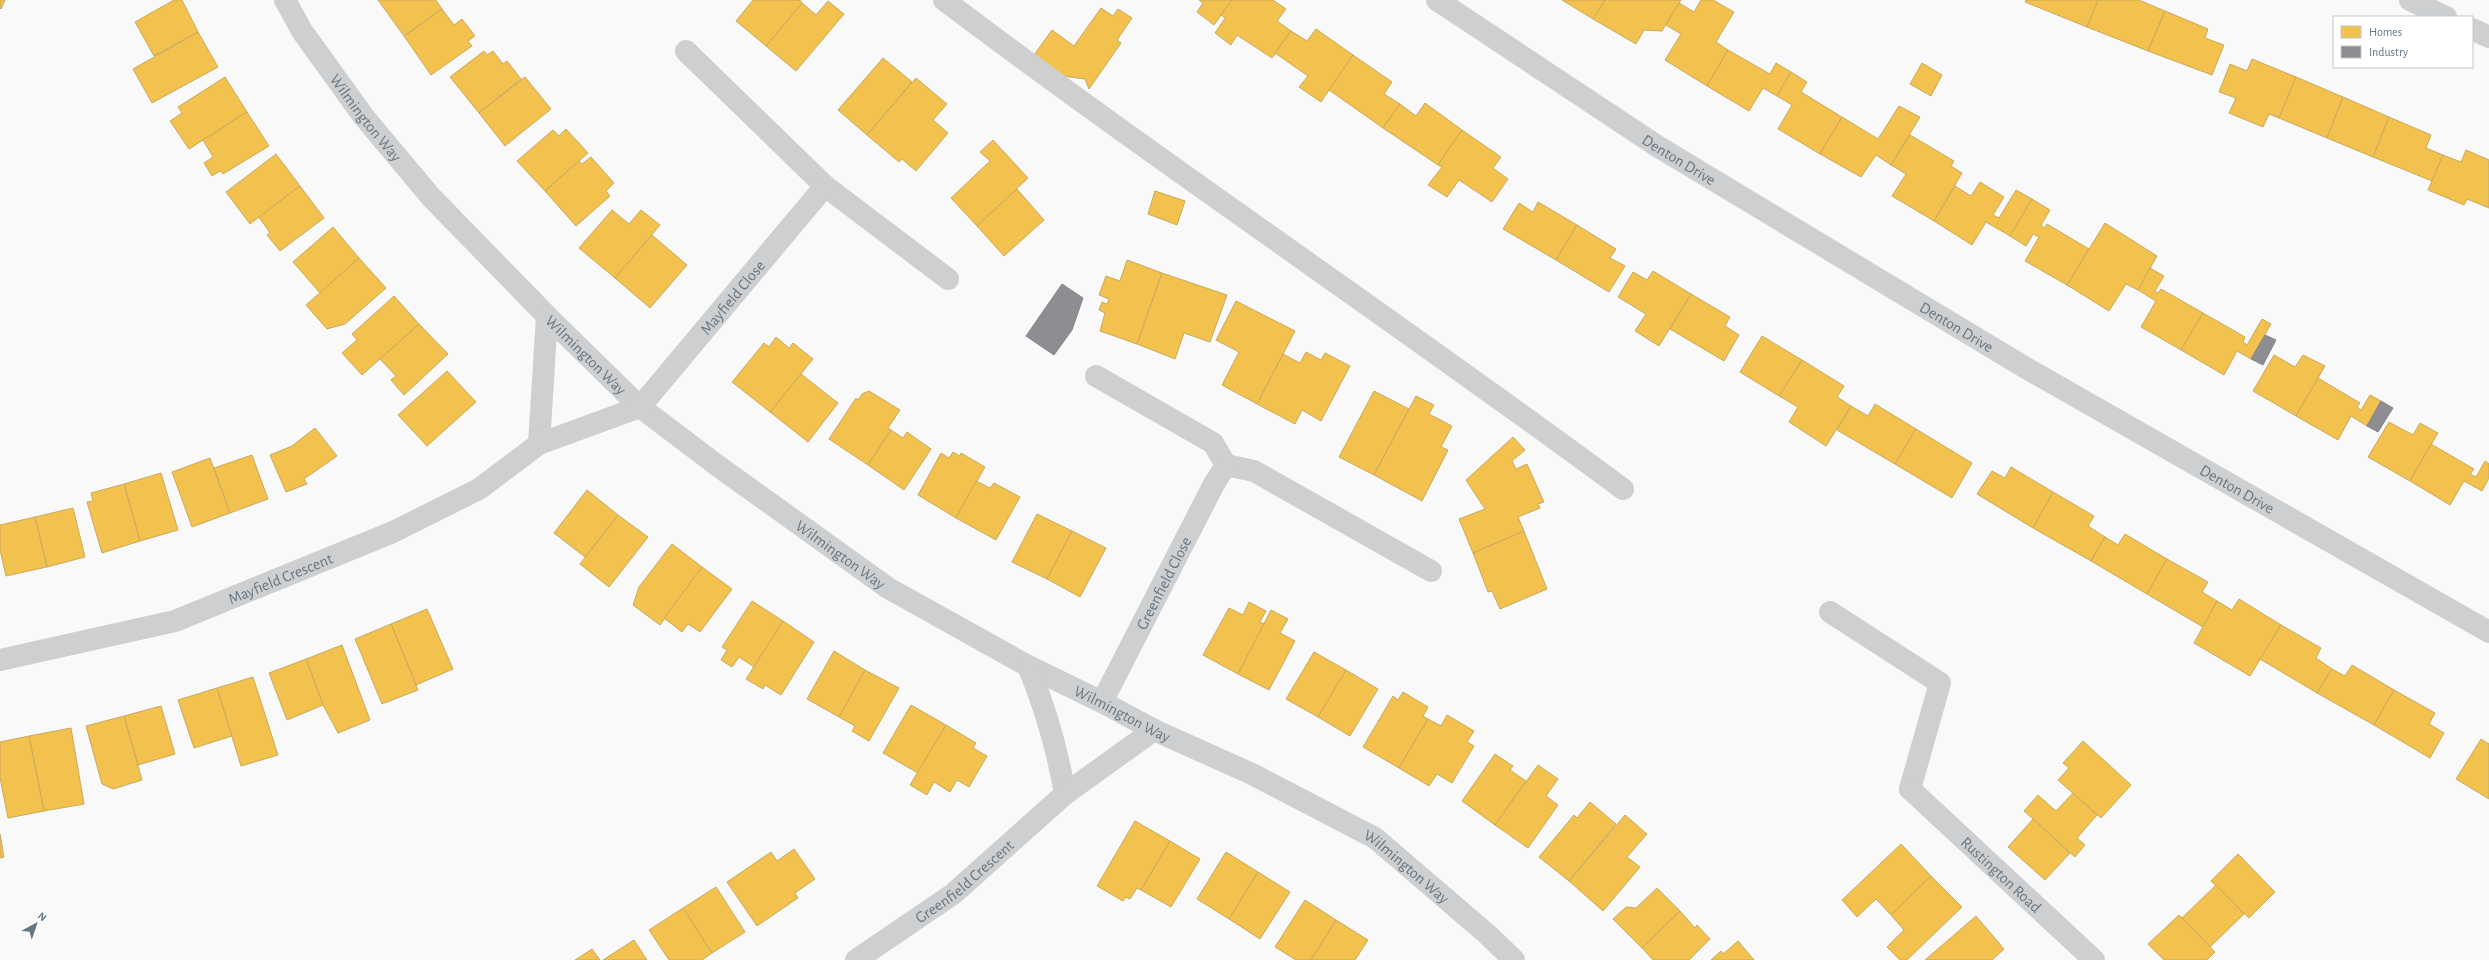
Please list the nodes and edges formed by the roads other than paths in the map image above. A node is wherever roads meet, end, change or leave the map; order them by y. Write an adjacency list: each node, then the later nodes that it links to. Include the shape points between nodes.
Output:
1 (285, 0): 11 (street, Wilmington Way, via 302,31 369,123 431,197)
2 (944, 0): 16 (street, via 1176,171 1529,419)
3 (1437, 0): 19 (street, Denton Drive, via 1658,146 2026,368)
4 (2410, 0): 5 (street)
5 (2444, 16)
6 (2473, 29): 7 (street)
7 (2489, 37)
8 (686, 51): 9 (street)
9 (824, 186): 10 (street); 13 (street, Mayfield Close)
10 (948, 279)
11 (547, 316): 13 (street, Wilmington Way); 14 (street)
12 (1096, 376): 15 (street, via 1213,443)
13 (640, 407): 14 (street, Mayfield Crescent); 21 (street, Wilmington Way, via 888,588)
14 (539, 444): 20 (street, Mayfield Crescent, via 479,489 393,532 189,615)
15 (1226, 465): 17 (street, via 1254,471); 22 (street, Greenfield Close)
16 (1623, 489)
17 (1431, 571)
18 (1830, 612): 27 (street, Rustington Road, via 1940,683 1910,789)
19 (2489, 632)
20 (0, 660)
21 (1028, 666): 22 (street, Wilmington Way); 24 (street, via 1057,748)
22 (1102, 702): 23 (street, Wilmington Way)
23 (1154, 730): 24 (street, Greenfield Crescent); 26 (street, Wilmington Way, via 1252,774 1375,838)
24 (1065, 794): 25 (street, Greenfield Crescent, via 953,894)
25 (856, 960)
26 (1514, 960)
27 (2094, 960)

